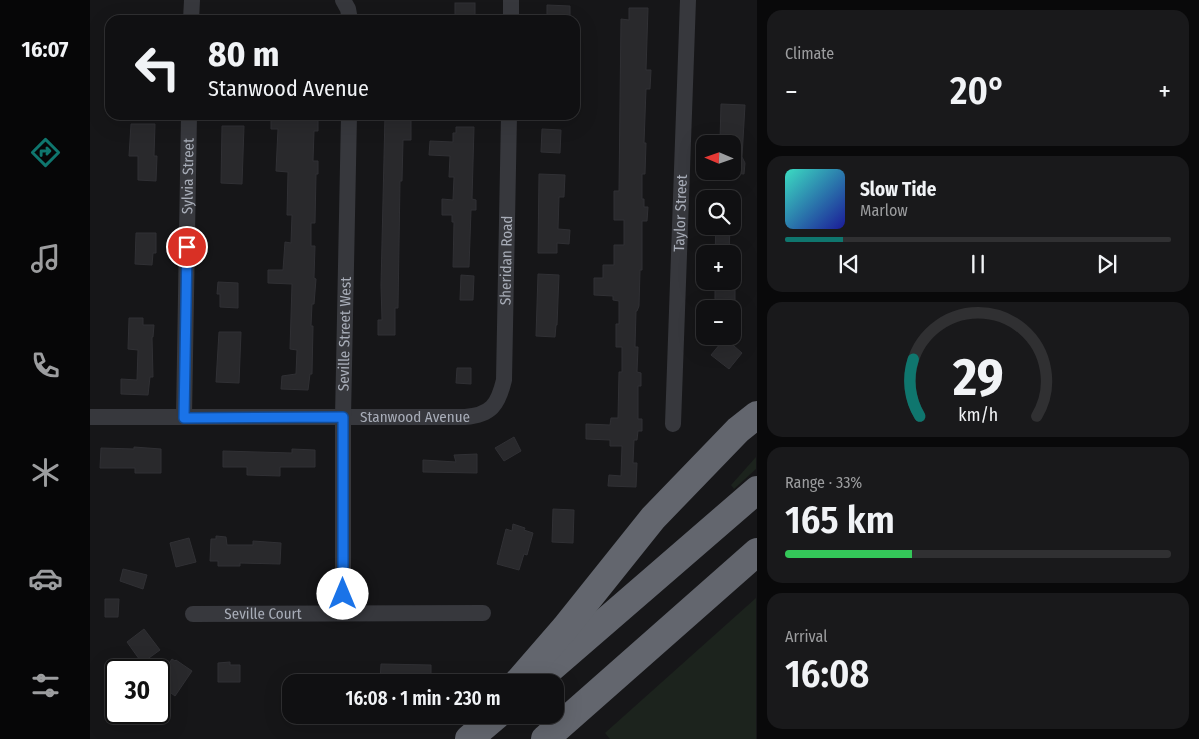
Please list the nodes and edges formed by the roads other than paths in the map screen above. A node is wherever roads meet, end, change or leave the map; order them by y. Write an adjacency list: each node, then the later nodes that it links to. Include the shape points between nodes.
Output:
1 (192, 0): 5 (street)
2 (343, 0): 6 (street)
3 (511, 0): 7 (street)
4 (688, 0): 16 (street, Taylor Street)
5 (191, 15)
6 (349, 15)
7 (511, 15)
8 (190, 120): 15 (street, Sylvia Street)
9 (349, 120): 14 (street, Seville Street West)
10 (509, 120): 11 (street, Sheridan Road, via 504,380)
11 (495, 404): 14 (street, Stanwood Avenue, via 478,416)
12 (756, 415): 22 (highway, via 653,518)
13 (90, 417): 15 (street, Stanwood Avenue)
14 (343, 417): 15 (street, Stanwood Avenue); 21 (street, Seville Street West)
15 (184, 418)
16 (673, 424)
17 (756, 490): 23 (highway)
18 (752, 557): 27 (highway)
19 (483, 613): 21 (street, Seville Court)
20 (193, 614): 21 (street, Seville Court)
21 (343, 614)
22 (525, 674)
23 (544, 674)
24 (482, 724): 26 (highway)
25 (486, 724): 26 (highway)
26 (469, 739)
27 (545, 739)

